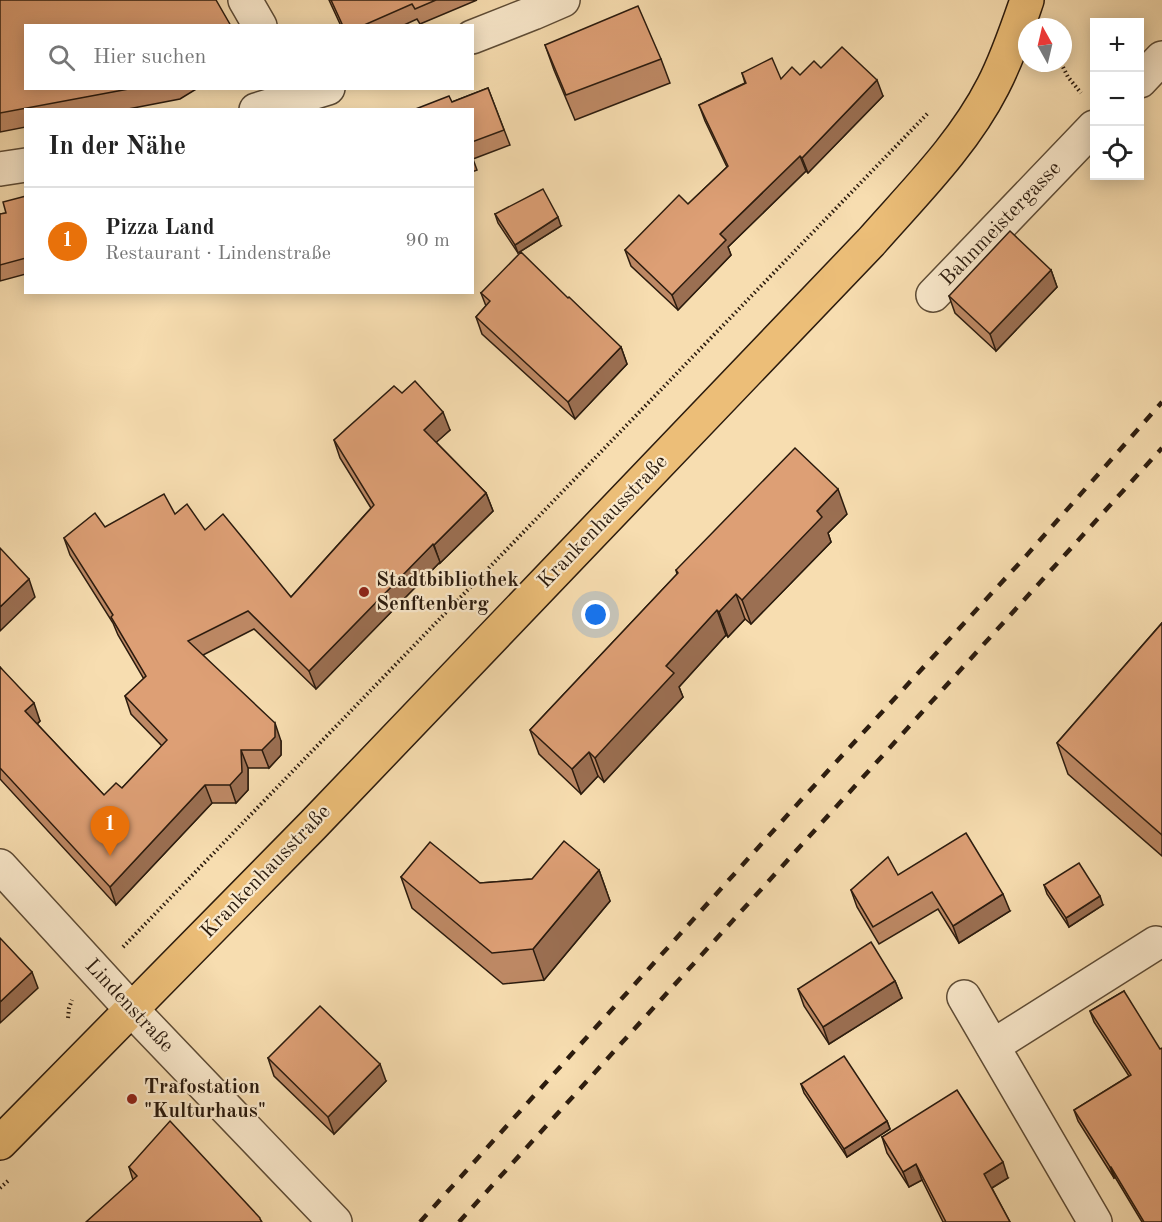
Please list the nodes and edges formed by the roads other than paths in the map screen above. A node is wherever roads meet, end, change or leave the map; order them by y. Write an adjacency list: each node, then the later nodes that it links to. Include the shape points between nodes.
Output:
1 (245, 0): 4 (street)
2 (563, 0): 5 (street)
3 (1027, 0): 17 (main road, Krankenhausstraße, via 994,86 976,116 944,160 886,226)
4 (259, 24)
5 (474, 36)
6 (1162, 58): 7 (street)
7 (1144, 77)
8 (309, 91): 9 (street)
9 (262, 108)
10 (1090, 114): 13 (street, Bahnmeistergasse)
11 (24, 165): 12 (street)
12 (0, 169)
13 (933, 295)
14 (0, 866): 17 (street, Lindenstraße)
15 (1156, 943): 18 (street)
16 (964, 997): 18 (street)
17 (132, 1010): 19 (main road, Krankenhausstraße); 20 (street, Lindenstraße)
18 (993, 1046): 21 (street)
19 (0, 1143)
20 (335, 1222)
21 (1095, 1222)

